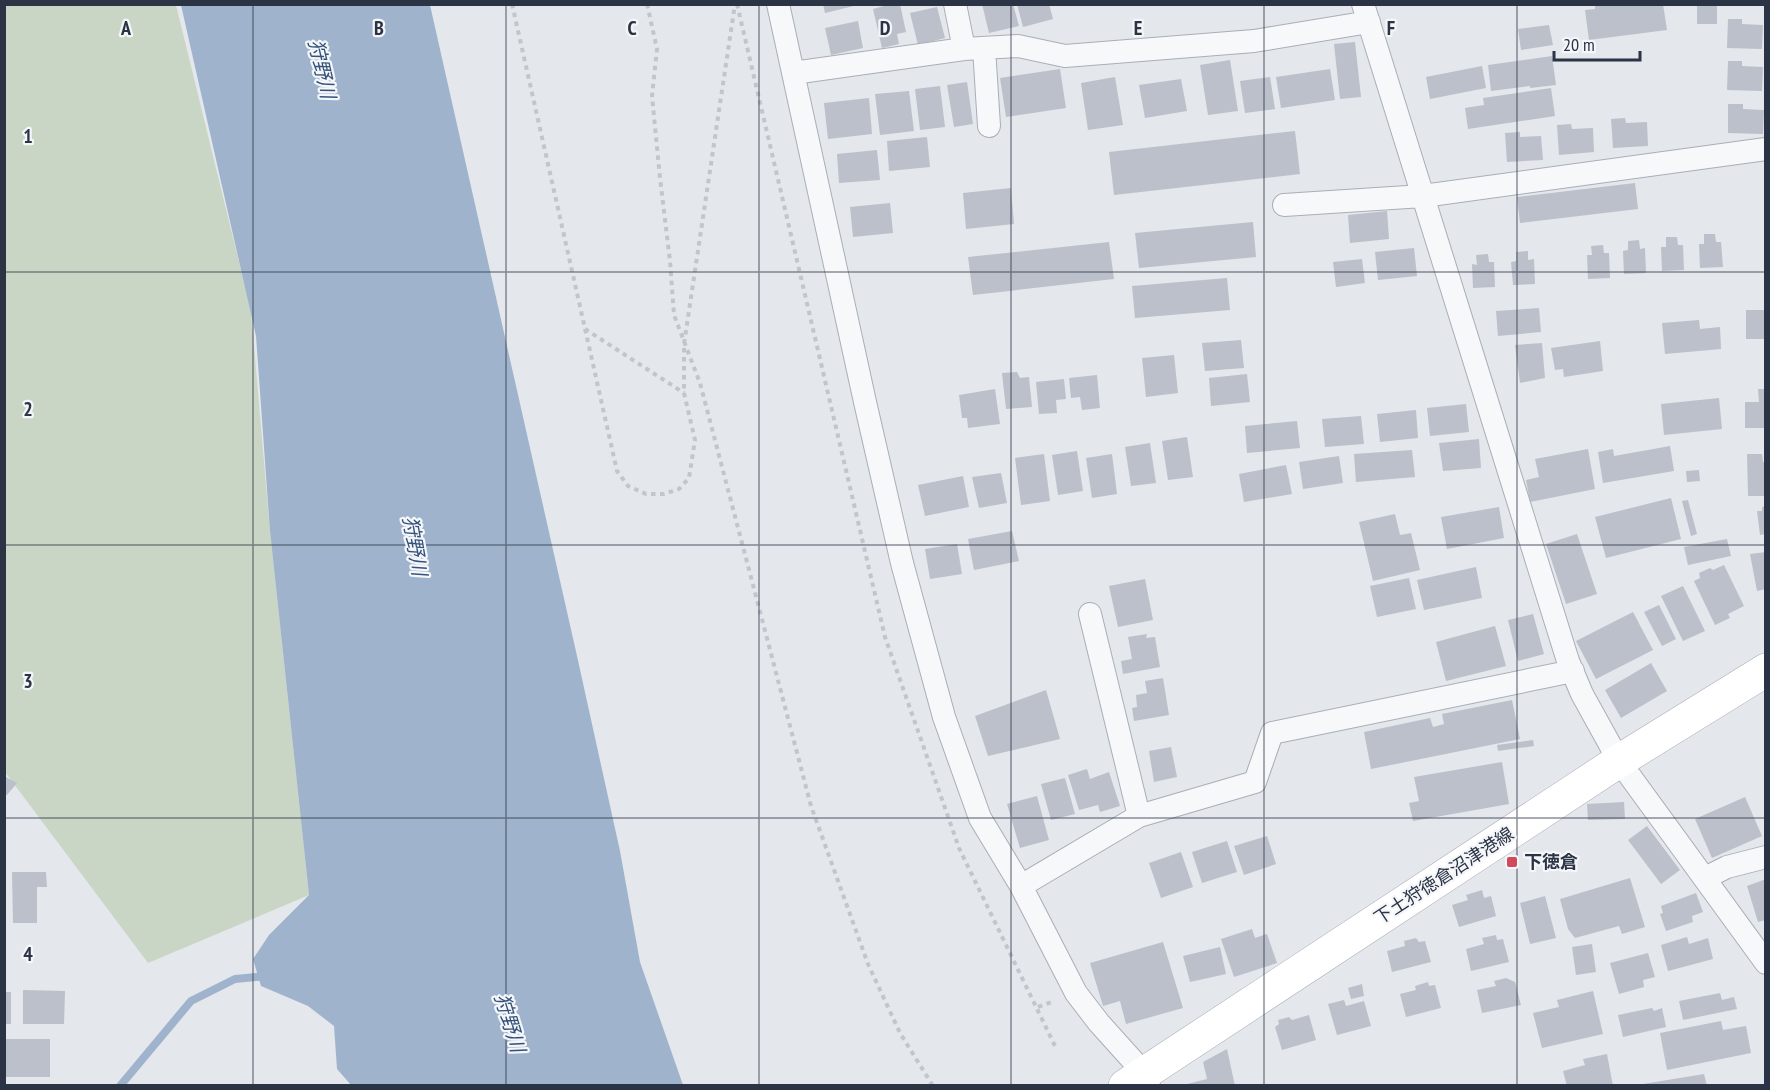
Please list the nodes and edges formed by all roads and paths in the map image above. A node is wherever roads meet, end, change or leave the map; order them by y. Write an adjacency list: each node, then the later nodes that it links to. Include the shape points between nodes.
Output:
1 (512, 4): 13 (path)
2 (647, 4): 14 (path, via 657,48 652,96 674,315)
3 (735, 4): 14 (path)
4 (778, 4): 8 (street)
5 (955, 4): 7 (street)
6 (1366, 13): 7 (street, via 1254,41 1065,56 1018,46); 11 (street)
7 (974, 49): 8 (street); 9 (street)
8 (793, 73): 23 (street, via 864,402 944,717 981,818)
9 (989, 126)
10 (1766, 149): 11 (street)
11 (1423, 196): 12 (street); 18 (street)
12 (1284, 205)
13 (585, 328): 15 (path); 15 (path, via 617,471 628,486 646,494 664,494 679,489 689,478 695,440)
14 (684, 344): 15 (path); 26 (path, via 700,383 811,806 868,964 900,1033)
15 (684, 393)
16 (1090, 614): 20 (street)
17 (1766, 670): 19 (main road, 下土狩徳倉沼津港線)
18 (1572, 671): 19 (street); 20 (street, via 1272,733 1255,782)
19 (1619, 761): 22 (street); 25 (main road, 下土狩徳倉沼津港線)
20 (1139, 816): 23 (street)
21 (1766, 857): 22 (street)
22 (1705, 878): 24 (street)
23 (1021, 886): 25 (street, via 1076,993)
24 (1766, 963)
25 (1139, 1081)
26 (933, 1086)

